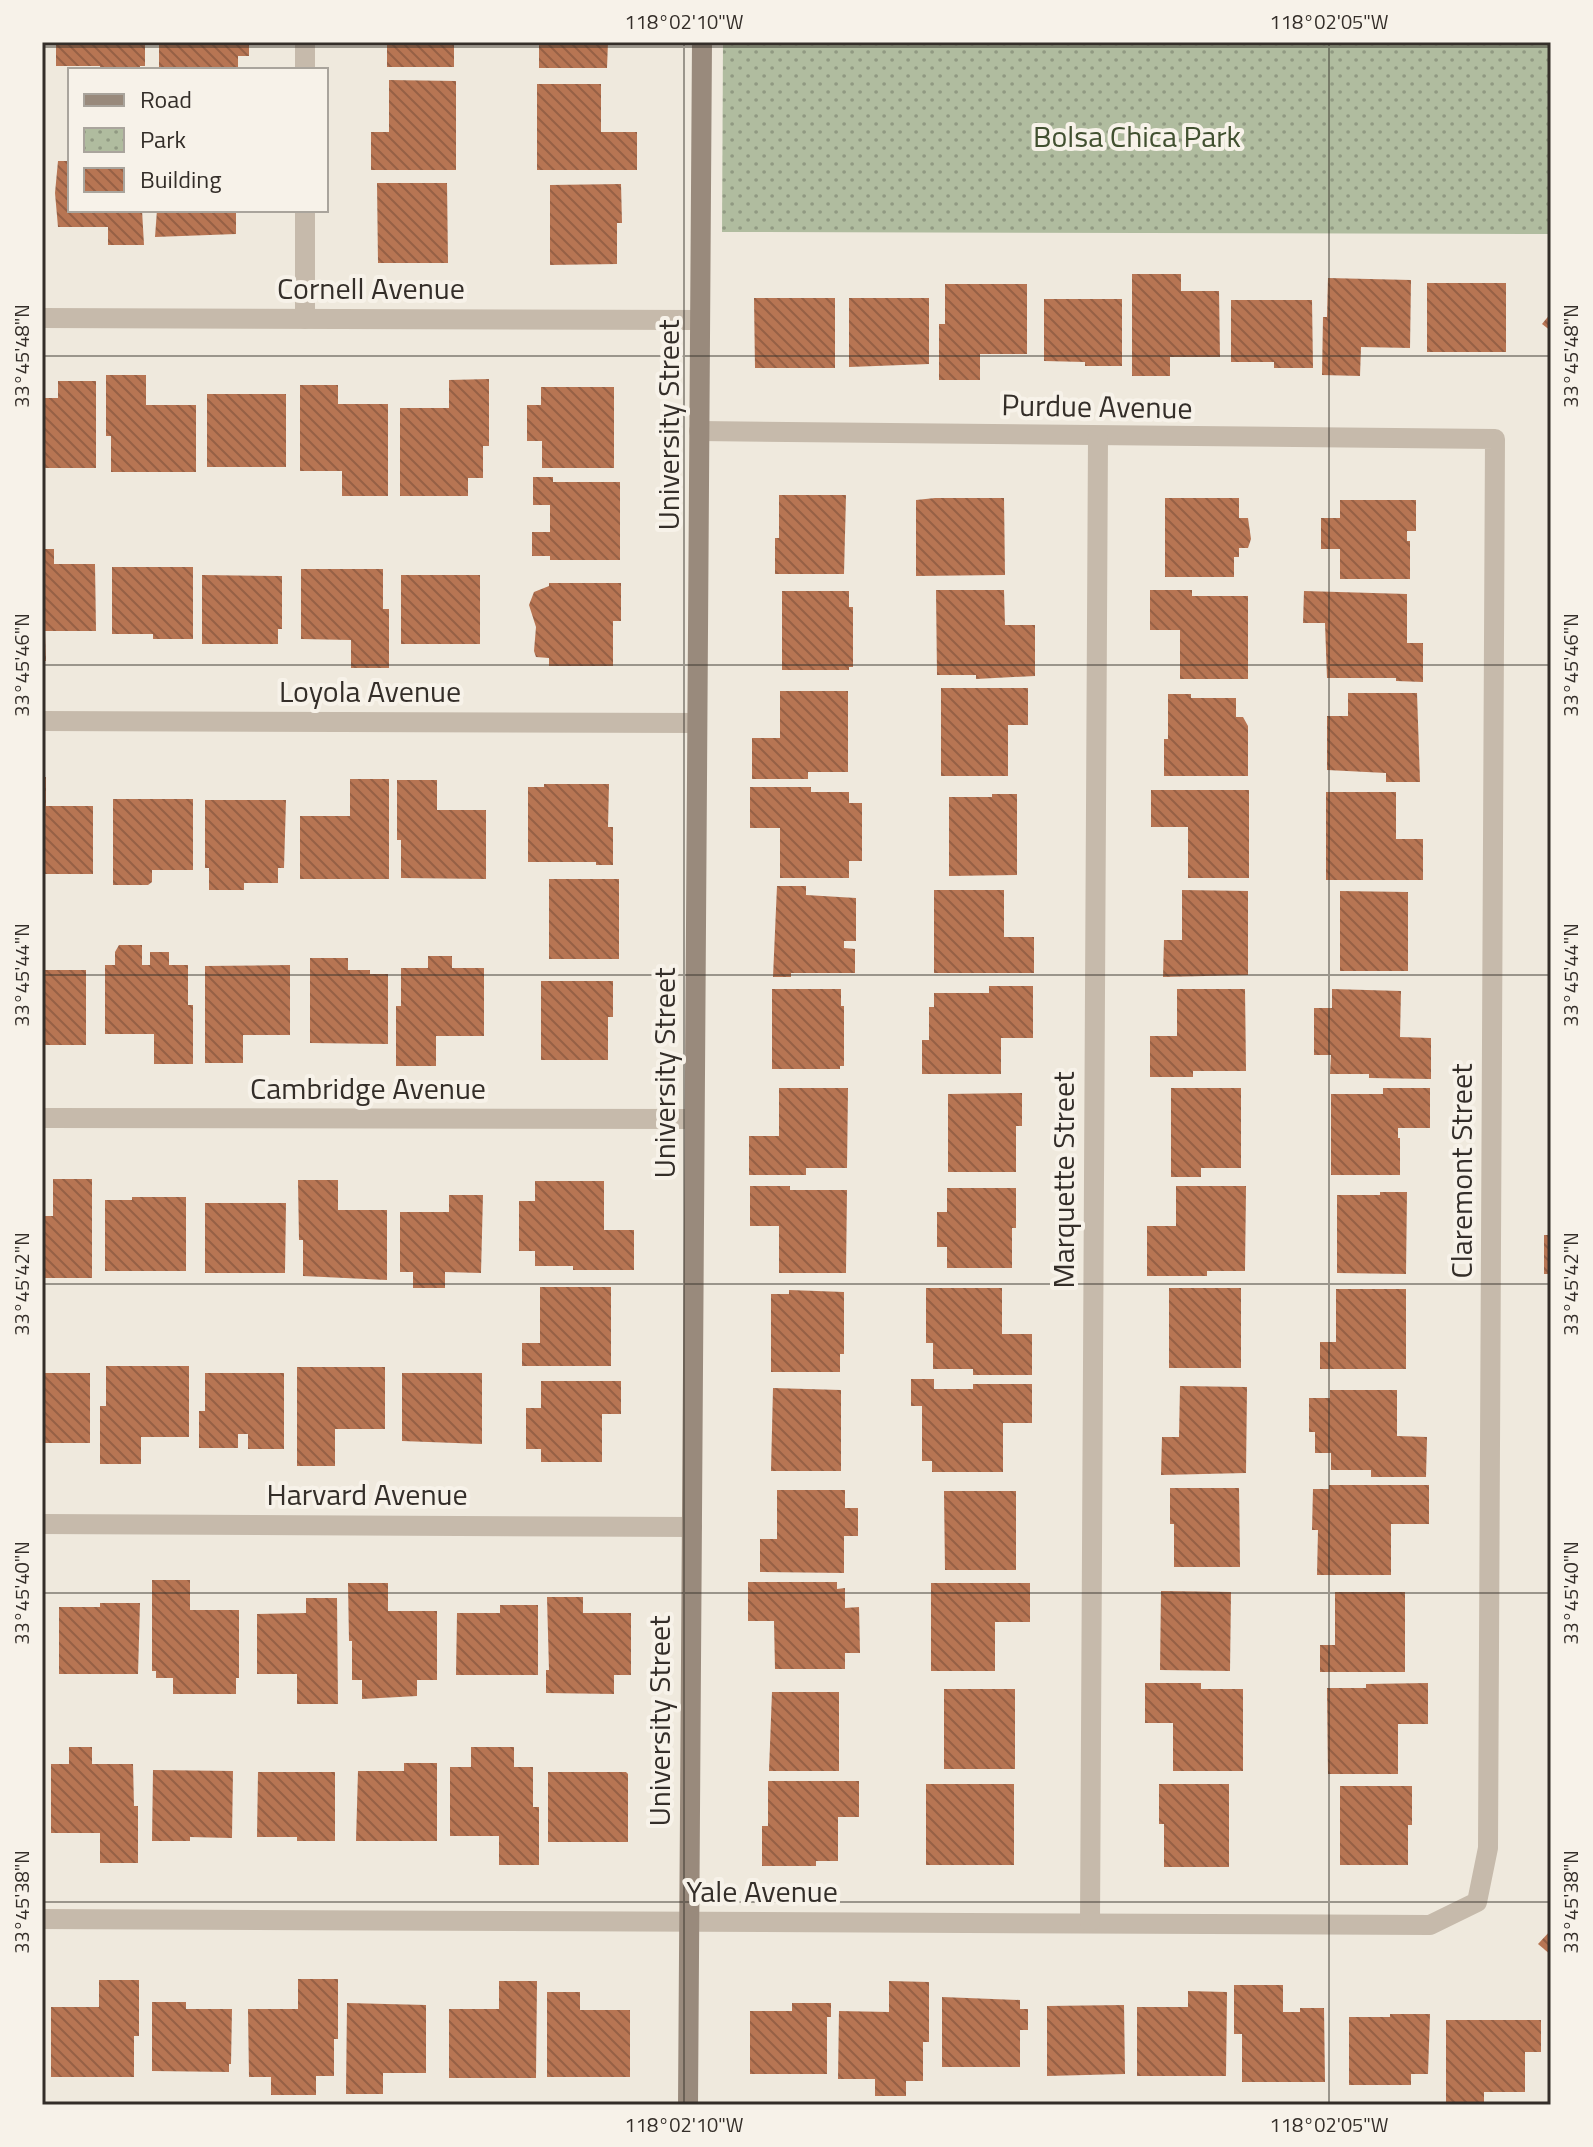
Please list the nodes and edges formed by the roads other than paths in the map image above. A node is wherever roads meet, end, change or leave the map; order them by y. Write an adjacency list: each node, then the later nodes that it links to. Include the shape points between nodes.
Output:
1 (305, 42): 3 (street)
2 (702, 42): 7 (street, University Street)
3 (305, 68)
4 (305, 212): 6 (street)
5 (42, 318): 6 (street, Cornell Avenue)
6 (305, 319): 7 (street, Cornell Avenue)
7 (700, 320): 8 (street, University Street)
8 (699, 431): 9 (street, Purdue Avenue); 12 (street, University Street)
9 (1098, 437): 10 (street, Purdue Avenue); 20 (street, Marquette Street)
10 (1495, 439): 17 (street, Claremont Street, via 1488,1848)
11 (42, 721): 12 (street, Loyola Avenue)
12 (697, 723): 14 (street, University Street)
13 (42, 1118): 14 (street, Cambridge Avenue)
14 (694, 1119): 16 (street, University Street)
15 (42, 1524): 16 (street, Harvard Avenue)
16 (692, 1527): 19 (street, University Street)
17 (1477, 1902): 20 (street, Yale Avenue, via 1430,1925)
18 (42, 1919): 19 (street, Yale Avenue)
19 (689, 1921): 20 (street, Yale Avenue); 21 (street, University Street)
20 (1090, 1922)
21 (688, 2105)

